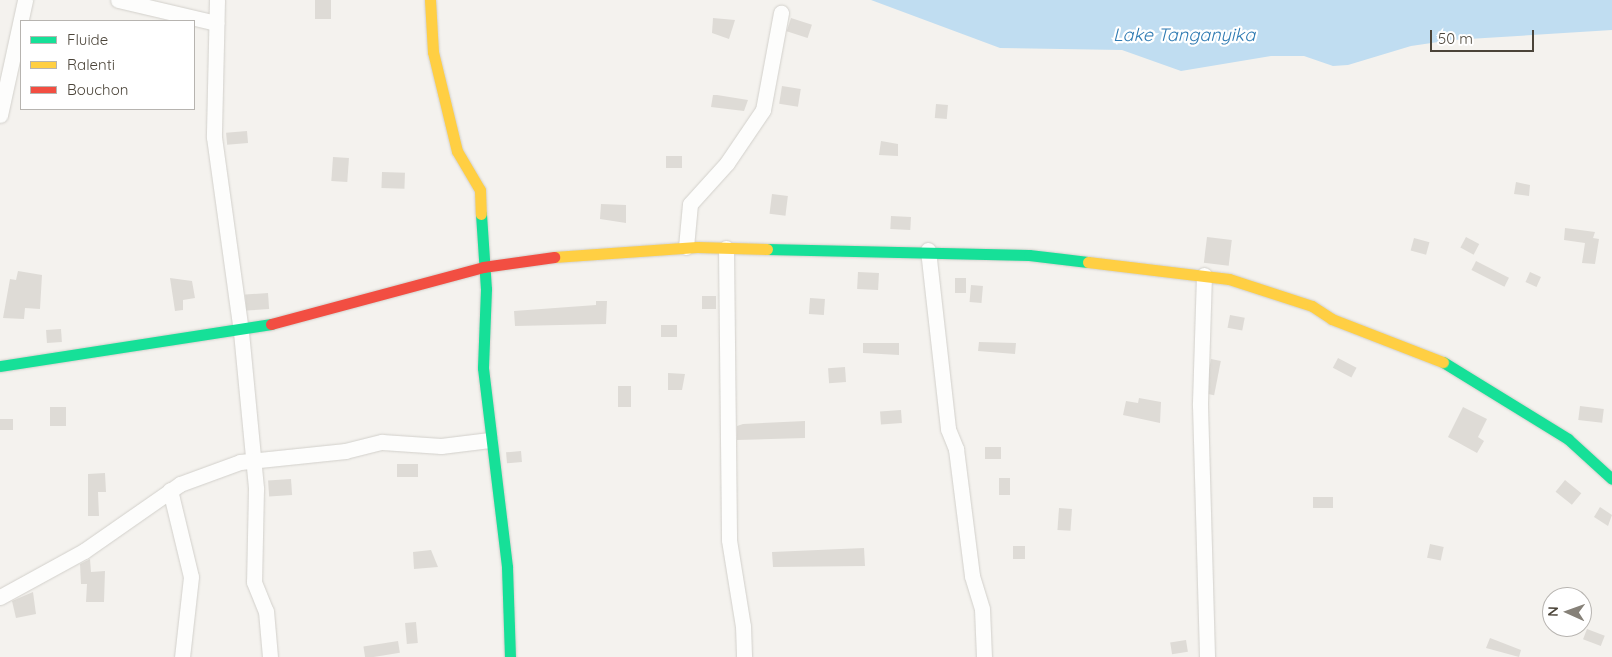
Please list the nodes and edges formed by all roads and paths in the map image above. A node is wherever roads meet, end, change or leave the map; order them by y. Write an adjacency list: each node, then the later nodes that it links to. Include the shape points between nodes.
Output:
1 (25, 0): 6 (street)
2 (118, 0): 8 (street)
3 (217, 0): 8 (street)
4 (430, 0): 13 (street, via 433,52 457,151 480,190)
5 (781, 13): 10 (street, via 763,110 727,163 690,204)
6 (21, 20)
7 (20, 23): 9 (street)
8 (216, 23): 15 (street, via 214,137)
9 (0, 115)
10 (686, 247): 11 (street); 13 (street, via 591,252)
11 (726, 248): 12 (street); 25 (street, via 729,540 744,626)
12 (928, 250): 14 (street, via 1058,257 1114,269); 26 (street, via 948,429 956,449 970,567 982,609)
13 (484, 267): 15 (street); 17 (street, via 483,368)
14 (1204, 275): 19 (street, via 1312,306 1332,319 1459,368 1568,439); 27 (street, via 1200,406)
15 (241, 332): 16 (street); 18 (street)
16 (0, 366)
17 (490, 440): 18 (street, via 441,446 382,442); 24 (street, via 507,567)
18 (252, 463): 20 (street, via 240,462); 23 (street, via 257,518 254,582 266,611)
19 (1612, 479)
20 (170, 490): 21 (street, via 84,551); 22 (street, via 191,577)
21 (0, 597)
22 (182, 657)
23 (270, 657)
24 (510, 657)
25 (744, 657)
26 (984, 657)
27 (1207, 657)

